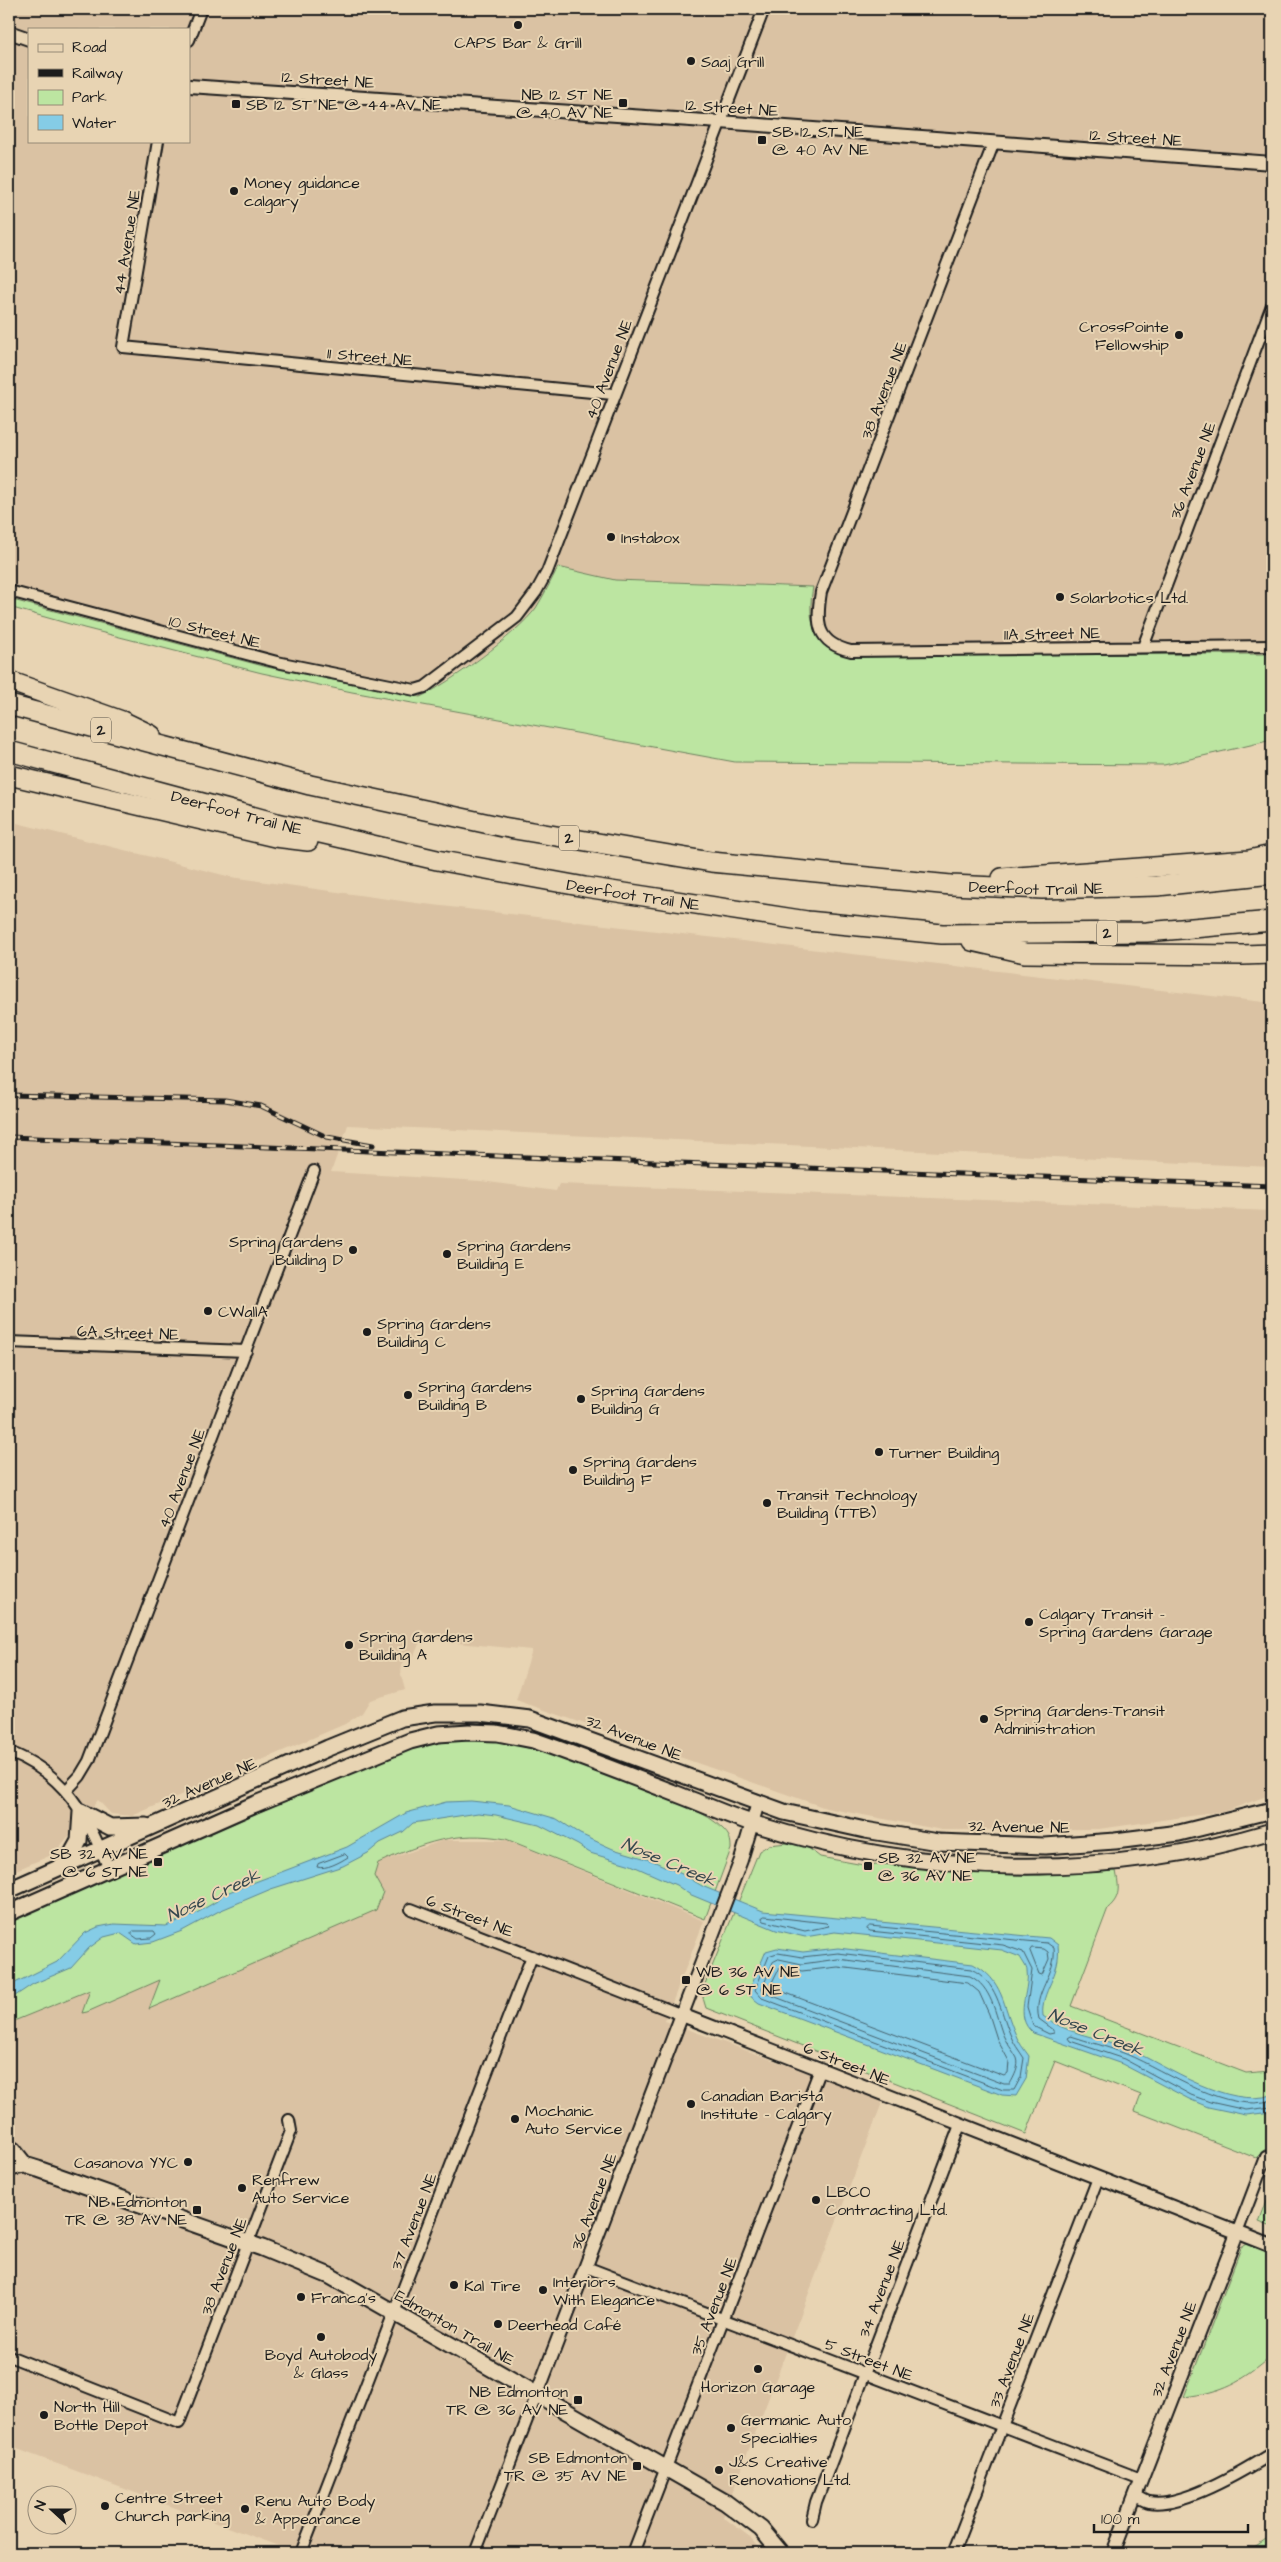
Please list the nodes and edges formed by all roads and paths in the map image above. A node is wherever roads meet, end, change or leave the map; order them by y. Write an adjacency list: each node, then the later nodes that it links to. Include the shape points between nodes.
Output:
1 (201, 9): 4 (street)
2 (764, 9): 7 (street, 40 Avenue NE)
3 (9, 32): 5 (street)
4 (190, 37)
5 (28, 39)
6 (190, 86): 7 (street, 12 Street NE)
7 (720, 122): 9 (street, 12 Street NE); 13 (street, 40 Avenue NE)
8 (158, 142): 12 (street, 44 Avenue NE)
9 (994, 142): 10 (street, 12 Street NE); 16 (street, 38 Avenue NE, via 821,592 817,615 821,632)
10 (1272, 163)
11 (1272, 305): 17 (street, 36 Avenue NE)
12 (123, 347): 13 (street, 11 Street NE)
13 (614, 394): 19 (street, 40 Avenue NE, via 553,557 536,592 517,617 432,682)
14 (9, 591): 19 (street, 10 Street NE, via 278,662)
15 (1272, 646): 17 (street, 11A Street NE)
16 (833, 647): 17 (street, 11A Street NE, via 850,651)
17 (1143, 647)
18 (9, 681): 22 (highway, via 122,721)
19 (415, 690)
20 (9, 705): 22 (highway, Deerfoot Trail NE / 2)
21 (9, 751): 25 (highway, Deerfoot Trail NE / 2, via 276,823)
22 (192, 755): 27 (highway, Deerfoot Trail NE / 2, via 503,828 711,862)
23 (9, 775): 25 (highway, via 274,837)
24 (1272, 854): 27 (highway, via 1249,860 1028,875)
25 (437, 860): 29 (highway, Deerfoot Trail NE / 2, via 585,887 789,918)
26 (1272, 874): 27 (highway, Deerfoot Trail NE / 2, via 1157,886 1042,889)
27 (951, 886)
28 (1272, 921): 29 (highway, Deerfoot Trail NE / 2, via 1147,932)
29 (942, 934): 30 (highway, via 1025,953)
30 (1272, 954)
31 (314, 1171): 33 (street, 40 Avenue NE)
32 (9, 1342): 33 (street, 6A Street NE)
33 (246, 1351): 35 (street, 40 Avenue NE, via 89,1761)
34 (9, 1752): 35 (street, via 36,1764)
35 (67, 1790): 38 (street)
36 (758, 1803): 37 (main road, 32 Avenue NE, via 865,1830 938,1842 1045,1846 1179,1833); 39 (main road, 32 Avenue NE, via 530,1719 480,1712 435,1713 402,1718); 40 (street, 36 Avenue NE)
37 (1272, 1810)
38 (81, 1812): 39 (main road, via 110,1827); 42 (street); 43 (main road, via 79,1841)
39 (157, 1824): 42 (main road, 32 Avenue NE)
40 (753, 1824): 41 (main road, via 862,1850 932,1862 1047,1866 1177,1855); 44 (main road, via 533,1740 497,1733 438,1734 389,1749); 49 (street, 36 Avenue NE)
41 (1272, 1831)
42 (101, 1851): 43 (main road, 32 Avenue NE); 44 (street)
43 (65, 1866): 45 (main road, 32 Avenue NE)
44 (109, 1869): 47 (main road)
45 (9, 1890)
46 (411, 1909): 48 (street, 6 Street NE)
47 (9, 1913)
48 (532, 1956): 49 (street, 6 Street NE); 62 (street, 37 Avenue NE)
49 (682, 2015): 50 (street, 6 Street NE); 61 (street, 36 Avenue NE)
50 (820, 2069): 52 (street, 6 Street NE); 63 (street, 35 Avenue NE)
51 (289, 2120): 59 (street, 38 Avenue NE, via 292,2131)
52 (960, 2125): 57 (street, 6 Street NE); 65 (street, 34 Avenue NE)
53 (9, 2148): 55 (main road, Edmonton Trail NE)
54 (1266, 2158): 58 (street, 32 Avenue NE)
55 (25, 2165): 56 (main road, Edmonton Trail NE); 59 (main road, Edmonton Trail NE)
56 (9, 2168)
57 (1098, 2178): 58 (street, 6 Street NE); 67 (street, 33 Avenue NE)
58 (1236, 2233): 60 (street, 6 Street NE); 70 (street, 32 Avenue NE)
59 (248, 2243): 62 (main road, Edmonton Trail NE, via 330,2276); 64 (street, 38 Avenue NE, via 179,2423)
60 (1272, 2246)
61 (586, 2267): 63 (street, 5 Street NE); 66 (street, 36 Avenue NE)
62 (394, 2312): 66 (main road, Edmonton Trail NE); 73 (street, 37 Avenue NE)
63 (724, 2319): 65 (street, 5 Street NE); 69 (street, 35 Avenue NE)
64 (9, 2356)
65 (864, 2373): 67 (street, 5 Street NE); 72 (street, 34 Avenue NE)
66 (537, 2394): 69 (main road, Edmonton Trail NE); 74 (street, 36 Avenue NE)
67 (1002, 2426): 70 (street, 5 Street NE); 77 (street, 33 Avenue NE)
68 (1272, 2453): 71 (street, via 1235,2476 1177,2500 1150,2502)
69 (666, 2468): 75 (street, 35 Avenue NE); 76 (main road, Edmonton Trail NE, via 747,2517)
70 (1141, 2479): 71 (street, 32 Avenue NE)
71 (1135, 2496): 78 (street, 32 Avenue NE)
72 (812, 2519)
73 (301, 2553)
74 (475, 2553)
75 (633, 2553)
76 (781, 2553)
77 (953, 2553)
78 (1113, 2553)

